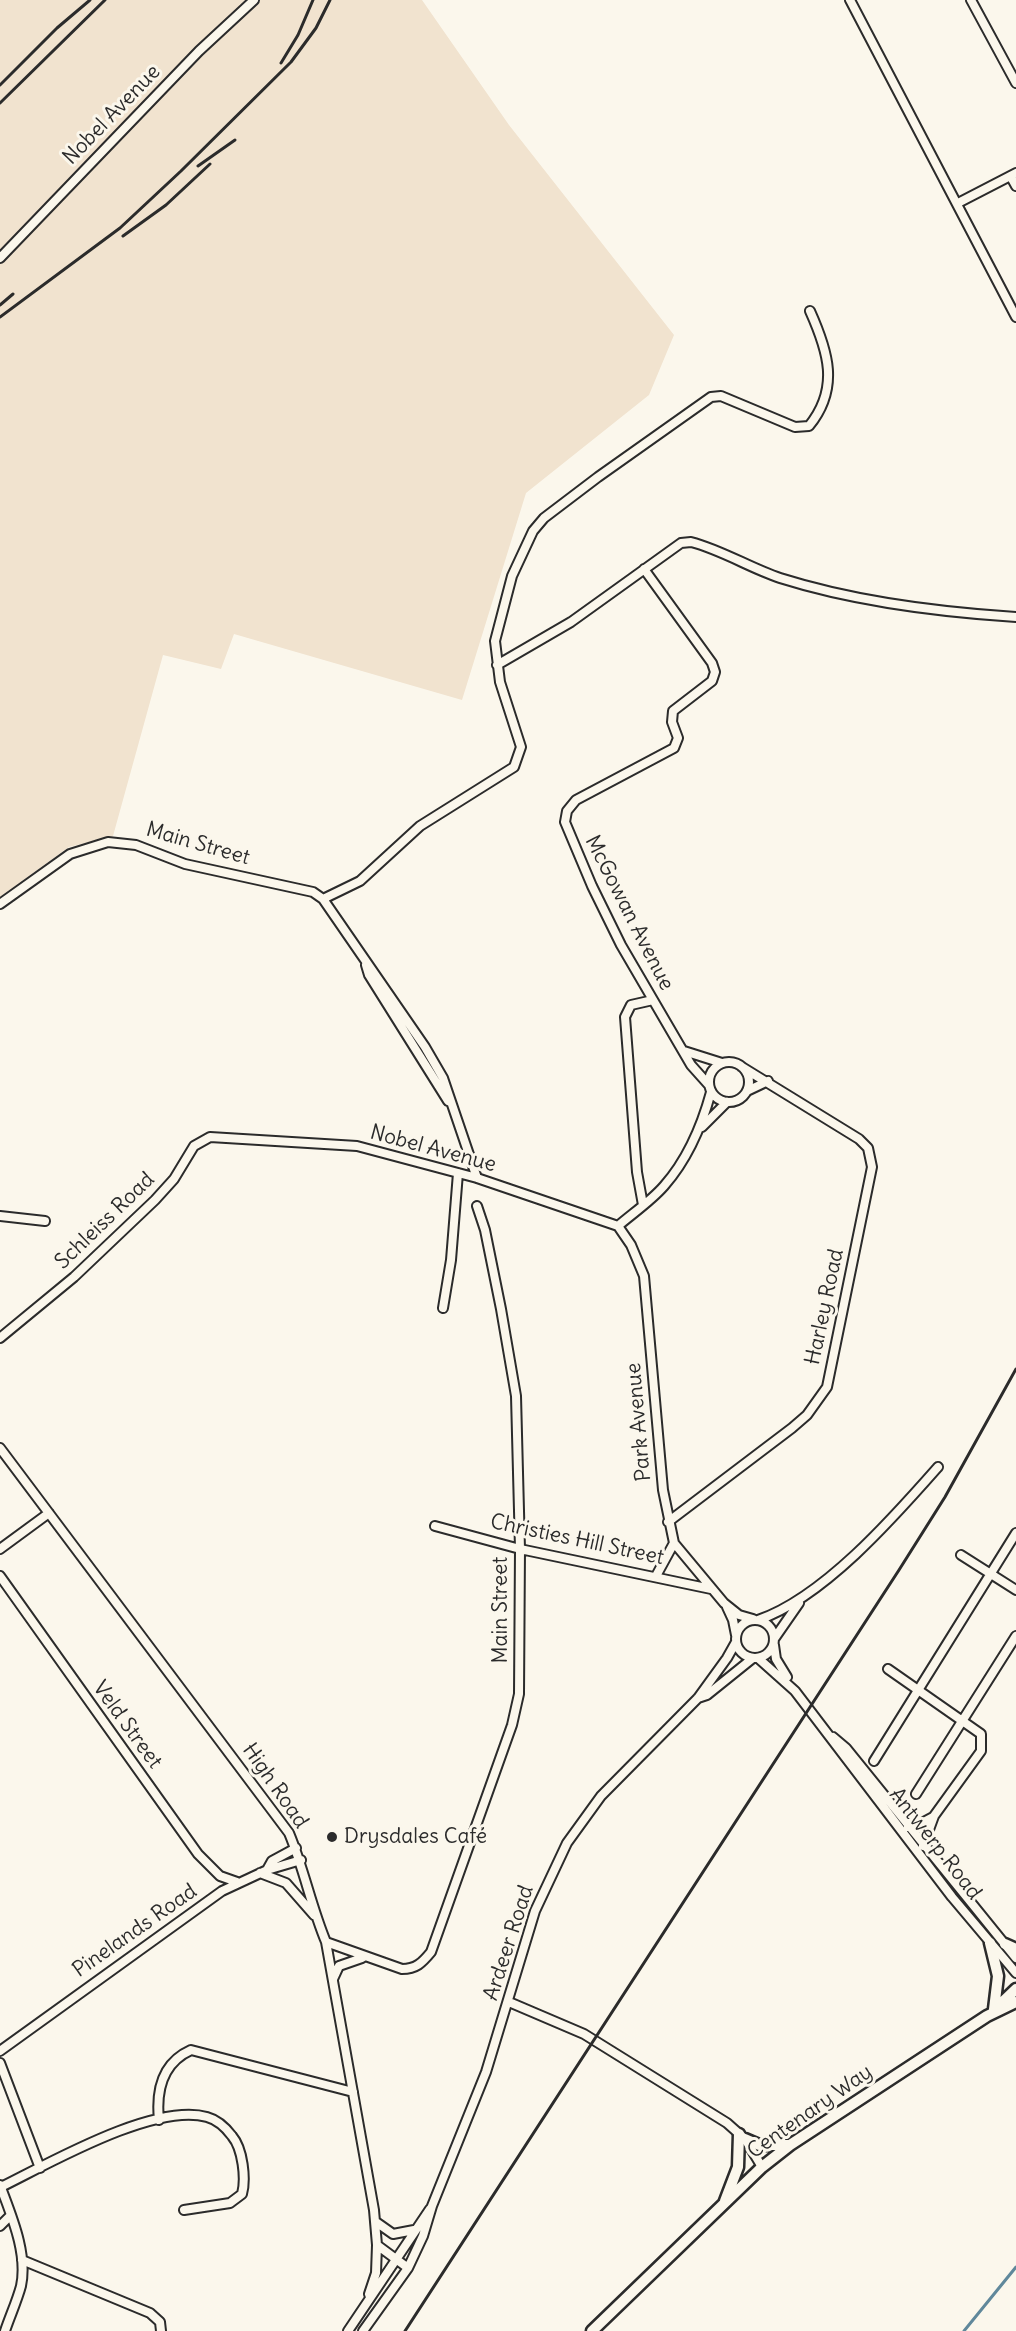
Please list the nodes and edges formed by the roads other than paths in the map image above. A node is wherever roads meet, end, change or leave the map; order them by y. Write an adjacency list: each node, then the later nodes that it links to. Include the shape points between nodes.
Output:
1 (254, 0): 8 (street, Nobel Avenue, via 199,51)
2 (850, 0): 7 (street)
3 (971, 0): 4 (street)
4 (1016, 84)
5 (1013, 175): 6 (street); 7 (street)
6 (1016, 186)
7 (958, 203): 10 (street)
8 (0, 258)
9 (810, 311): 13 (street, via 830,370 820,406 809,426 795,427 721,396 711,397 544,518 533,531 512,576 495,641)
10 (1016, 317)
11 (644, 569): 12 (street, via 681,543 691,542 783,579 889,604); 13 (street, via 571,622); 16 (street, McGowan Avenue, via 712,663 715,675 673,711 678,738 674,748 576,800 567,811 565,822 592,886)
12 (1016, 617)
13 (497, 665): 14 (street, via 521,747 514,767 420,826 360,881)
14 (323, 899): 15 (street, Main Street, via 299,888 185,864 136,845 108,842 70,854); 29 (street, via 443,1078)
15 (0, 904)
16 (652, 1000): 17 (street, McGowan Avenue); 30 (street, via 631,1005 625,1017)
17 (684, 1051): 18 (street); 21 (street, McGowan Avenue)
18 (708, 1058): 19 (street); 21 (street)
19 (722, 1063): 20 (street); 23 (street, via 713,1069)
20 (742, 1066): 22 (street, Harley Road); 24 (street, via 748,1076)
21 (700, 1077): 23 (street, McGowan Avenue)
22 (768, 1081): 24 (street); 40 (street, Harley Road, via 859,1139 871,1154 872,1167 827,1387 792,1428)
23 (710, 1088): 25 (street, via 717,1099); 26 (street)
24 (747, 1091): 25 (street, via 738,1100)
25 (727, 1102): 26 (street)
26 (699, 1130): 30 (street, via 664,1186)
27 (232, 1137): 28 (street, Nobel Avenue, via 357,1146); 36 (street, Schleiss Road, via 210,1137 194,1146 174,1179 155,1200 74,1277)
28 (458, 1173): 29 (street, Nobel Avenue); 35 (street)
29 (477, 1178): 34 (street, Nobel Avenue)
30 (643, 1205): 34 (street)
31 (477, 1206): 45 (street, Main Street, via 512,1362)
32 (0, 1216): 33 (street)
33 (45, 1221)
34 (618, 1226): 40 (street, Park Avenue, via 644,1276)
35 (443, 1308)
36 (0, 1338)
37 (0, 1448): 39 (street, High Road)
38 (938, 1467): 52 (street, via 881,1532)
39 (49, 1513): 44 (street); 70 (street, High Road, via 283,1823)
40 (668, 1522): 43 (street, Park Avenue)
41 (435, 1526): 45 (street, Christies Hill Street)
42 (1016, 1533): 47 (street)
43 (674, 1543): 49 (street); 50 (street, Park Avenue)
44 (0, 1549)
45 (519, 1549): 49 (street, Christies Hill Street); 79 (street, Main Street, via 519,1694 512,1725 431,1952 411,1969)
46 (961, 1555): 47 (street)
47 (990, 1574): 51 (street); 60 (street)
48 (0, 1576): 73 (street, Veld Street, via 198,1854 220,1876)
49 (656, 1576): 50 (street, Christies Hill Street)
50 (711, 1590): 53 (street, Park Avenue)
51 (1016, 1590)
52 (808, 1593): 54 (street, via 777,1612); 57 (street, via 791,1611)
53 (724, 1603): 54 (street, Park Avenue, via 740,1615); 56 (street, Park Avenue, via 733,1620)
54 (756, 1619): 56 (street, via 743,1623); 57 (street, via 771,1628)
55 (1016, 1636): 63 (street)
56 (736, 1639): 58 (street, via 744,1654); 62 (street, Ardeer Road, via 728,1658)
57 (774, 1642): 58 (street, via 767,1654); 61 (street, Antwerp Road, via 779,1665)
58 (756, 1658): 61 (street, Antwerp Road); 62 (street, Ardeer Road)
59 (888, 1669): 60 (street)
60 (918, 1690): 63 (street); 65 (street)
61 (795, 1691): 64 (street, Antwerp Road)
62 (698, 1698): 84 (street, Ardeer Road, via 601,1796 567,1843 535,1911)
63 (963, 1720): 66 (street); 67 (street, via 981,1734 981,1751)
64 (829, 1734): 68 (street, Antwerp Road, via 846,1748); 76 (street, Antwerp Road)
65 (874, 1761)
66 (916, 1794)
67 (934, 1816): 68 (street); 69 (street)
68 (908, 1827): 69 (street, Antwerp Road)
69 (923, 1846): 77 (street, Antwerp Road)
70 (297, 1848): 71 (street, High Road); 72 (street, via 272,1861)
71 (301, 1860): 72 (street, Pinelands Road); 74 (street, High Road)
72 (263, 1871): 73 (street, Pinelands Road); 74 (street, via 286,1883)
73 (237, 1882): 88 (street, Pinelands Road)
74 (316, 1918): 75 (street, High Road)
75 (326, 1942): 79 (street, Main Street); 82 (street, High Road)
76 (990, 1943): 81 (street, Antwerp Road); 86 (main road, via 998,1976)
77 (1005, 1944): 78 (main road); 80 (street, Antwerp Road)
78 (1016, 1949)
79 (363, 1957): 82 (street, via 339,1966)
80 (1016, 1959)
81 (1016, 1973)
82 (333, 1980): 90 (street, High Road)
83 (1016, 1989): 86 (main road, Centenary Way)
84 (509, 2002): 92 (street, via 584,2034); 98 (street, Ardeer Road, via 479,2093)
85 (1016, 2002): 86 (main road, Centenary Way)
86 (993, 2012): 87 (main road); 93 (main road, Centenary Way)
87 (1016, 2013)
88 (0, 2050)
89 (0, 2062): 95 (street)
90 (354, 2092): 91 (street, via 190,2050 175,2060 165,2074 157,2102); 101 (street, High Road)
91 (159, 2120): 95 (street, via 83,2144); 99 (street, via 189,2115 210,2117 232,2135 240,2154 244,2189 239,2199)
92 (742, 2136): 93 (main road, via 759,2145); 94 (street); 97 (main road, via 738,2167)
93 (790, 2145): 94 (main road, Centenary Way)
94 (762, 2167): 97 (main road, Centenary Way)
95 (40, 2168): 96 (street)
96 (0, 2186): 100 (street)
97 (724, 2204): 113 (main road, Centenary Way)
98 (432, 2206): 103 (street, Ardeer Road); 107 (street, Ardeer Road)
99 (184, 2210)
100 (11, 2215): 102 (street); 106 (street)
101 (376, 2222): 103 (street, via 393,2234); 104 (street, High Road)
102 (0, 2226)
103 (414, 2230): 105 (street, Ardeer Road)
104 (377, 2245): 105 (street); 108 (street, High Road, via 374,2283)
105 (396, 2259): 107 (street); 108 (street, Ardeer Road)
106 (22, 2260): 109 (street, via 21,2286); 110 (street, via 150,2313 160,2322)
107 (408, 2268): 112 (street, Ardeer Road)
108 (360, 2314): 111 (street, Ardeer Road)
109 (5, 2331)
110 (161, 2331)
111 (348, 2331)
112 (363, 2331)
113 (592, 2331)

